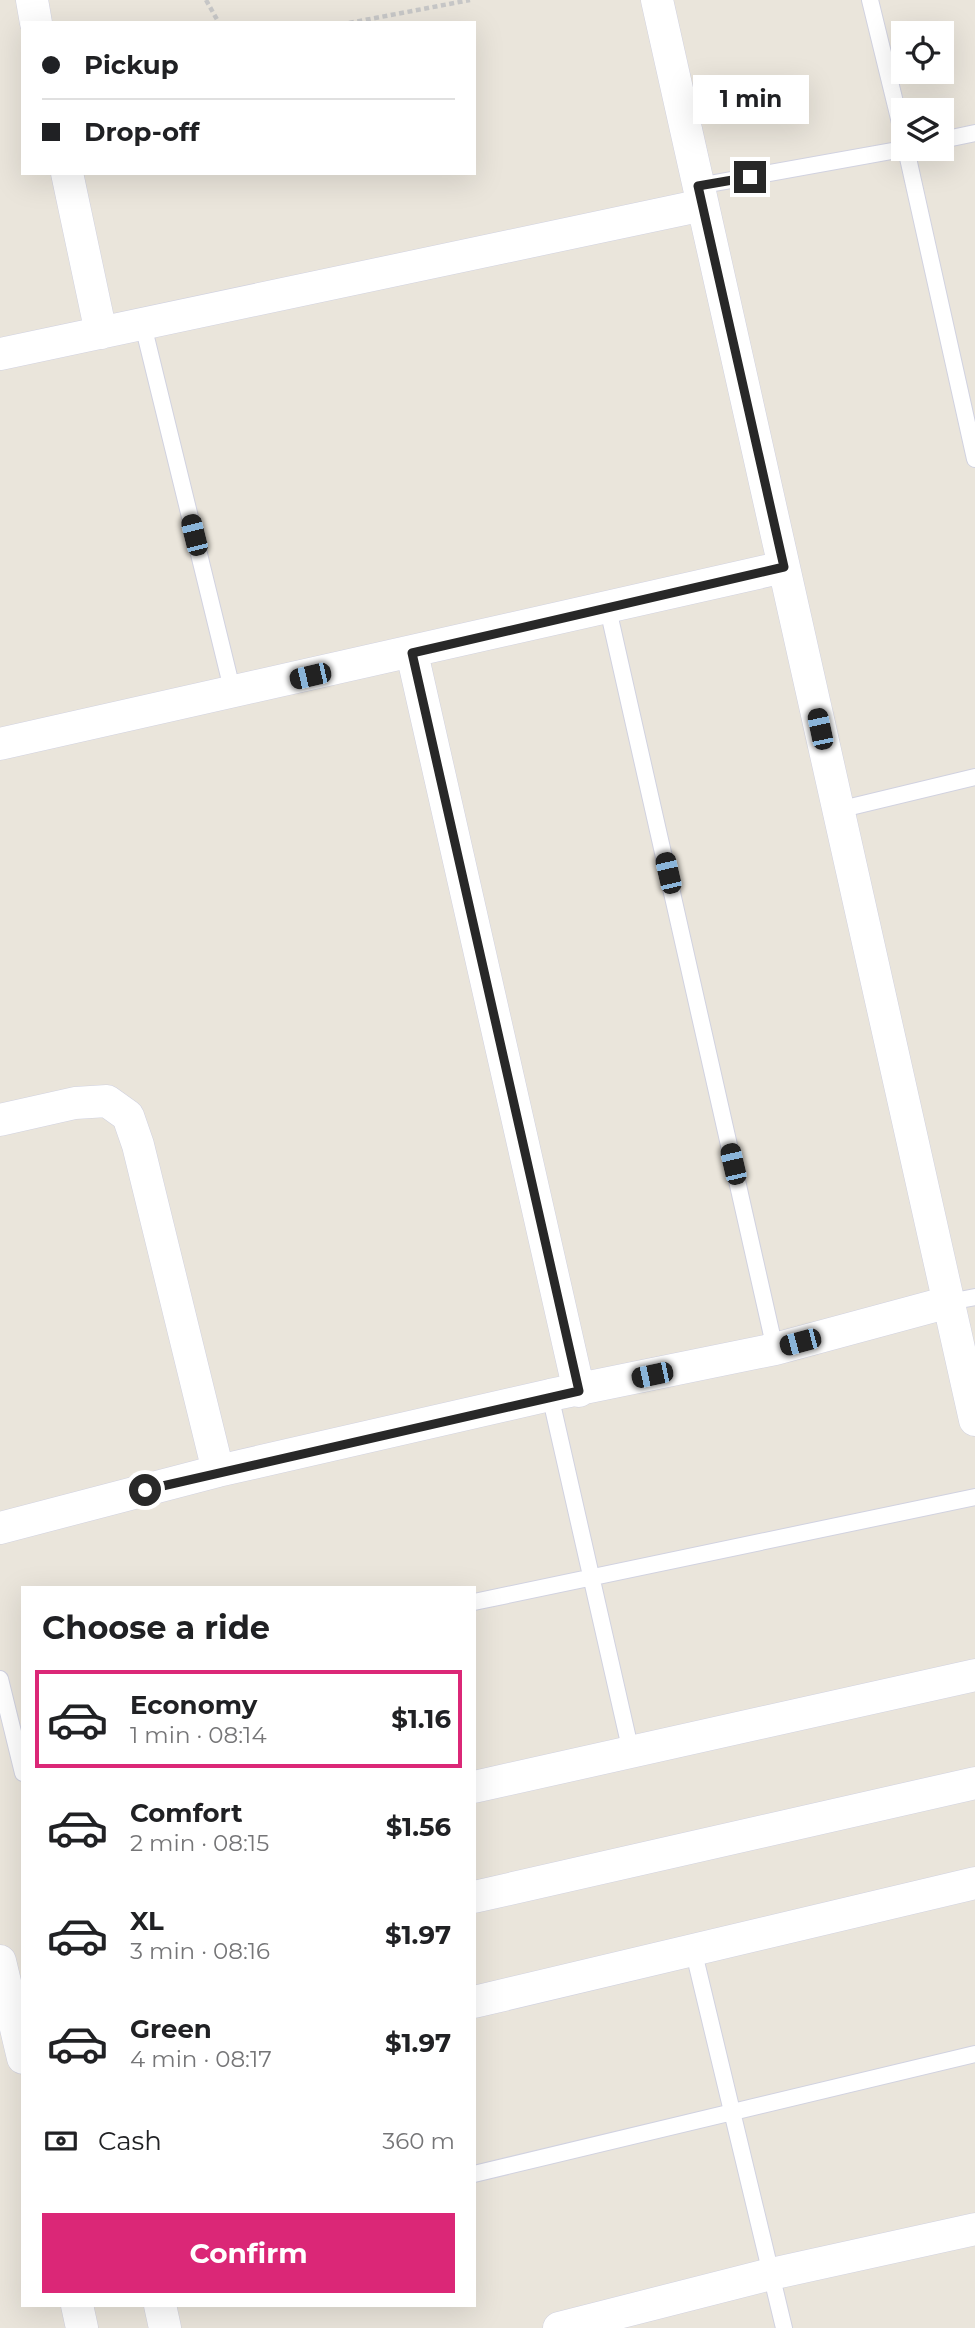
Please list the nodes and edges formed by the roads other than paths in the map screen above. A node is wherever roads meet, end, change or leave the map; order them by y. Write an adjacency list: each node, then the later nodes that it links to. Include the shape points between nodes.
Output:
1 (32, 0): 4 (street)
2 (657, 0): 11 (street)
3 (870, 0): 5 (lane)
4 (36, 21)
5 (894, 98)
6 (975, 133): 7 (lane)
7 (954, 137)
8 (891, 152): 11 (lane)
9 (908, 161): 15 (lane)
10 (68, 175): 13 (street)
11 (701, 196): 12 (street); 16 (street)
12 (143, 324): 13 (street); 19 (lane)
13 (100, 333): 14 (street)
14 (0, 354)
15 (975, 459)
16 (784, 567): 17 (street); 22 (street)
17 (608, 609): 18 (street); 25 (lane)
18 (412, 653): 19 (street); 26 (street)
19 (233, 693): 20 (street)
20 (0, 744)
21 (975, 776): 22 (lane)
22 (838, 810): 24 (street)
23 (0, 1120): 28 (street, via 75,1103 107,1101 128,1116)
24 (962, 1300): 25 (street); 27 (street)
25 (775, 1349): 26 (street)
26 (564, 1393): 28 (street); 31 (lane)
27 (975, 1420)
28 (218, 1471): 30 (street)
29 (975, 1497): 31 (lane)
30 (0, 1528)
31 (590, 1576): 32 (lane); 37 (lane)
32 (476, 1602)
33 (975, 1675): 37 (street)
34 (0, 1679): 36 (lane)
35 (21, 1701): 36 (lane)
36 (6, 1705): 38 (lane)
37 (631, 1752): 40 (street)
38 (21, 1765)
39 (975, 1783): 42 (street)
40 (476, 1787)
41 (975, 1883): 43 (street)
42 (476, 1898)
43 (693, 1950): 46 (street); 49 (lane)
44 (0, 1961): 45 (street)
45 (17, 2002): 47 (street)
46 (476, 2002)
47 (21, 2039)
48 (975, 2054): 49 (lane)
49 (732, 2112): 50 (lane); 52 (lane)
50 (476, 2174)
51 (975, 2229): 52 (street)
52 (771, 2274): 57 (street); 58 (lane)
53 (77, 2307): 55 (street)
54 (159, 2307): 56 (street)
55 (82, 2328)
56 (164, 2328)
57 (559, 2328)
58 (784, 2328)

